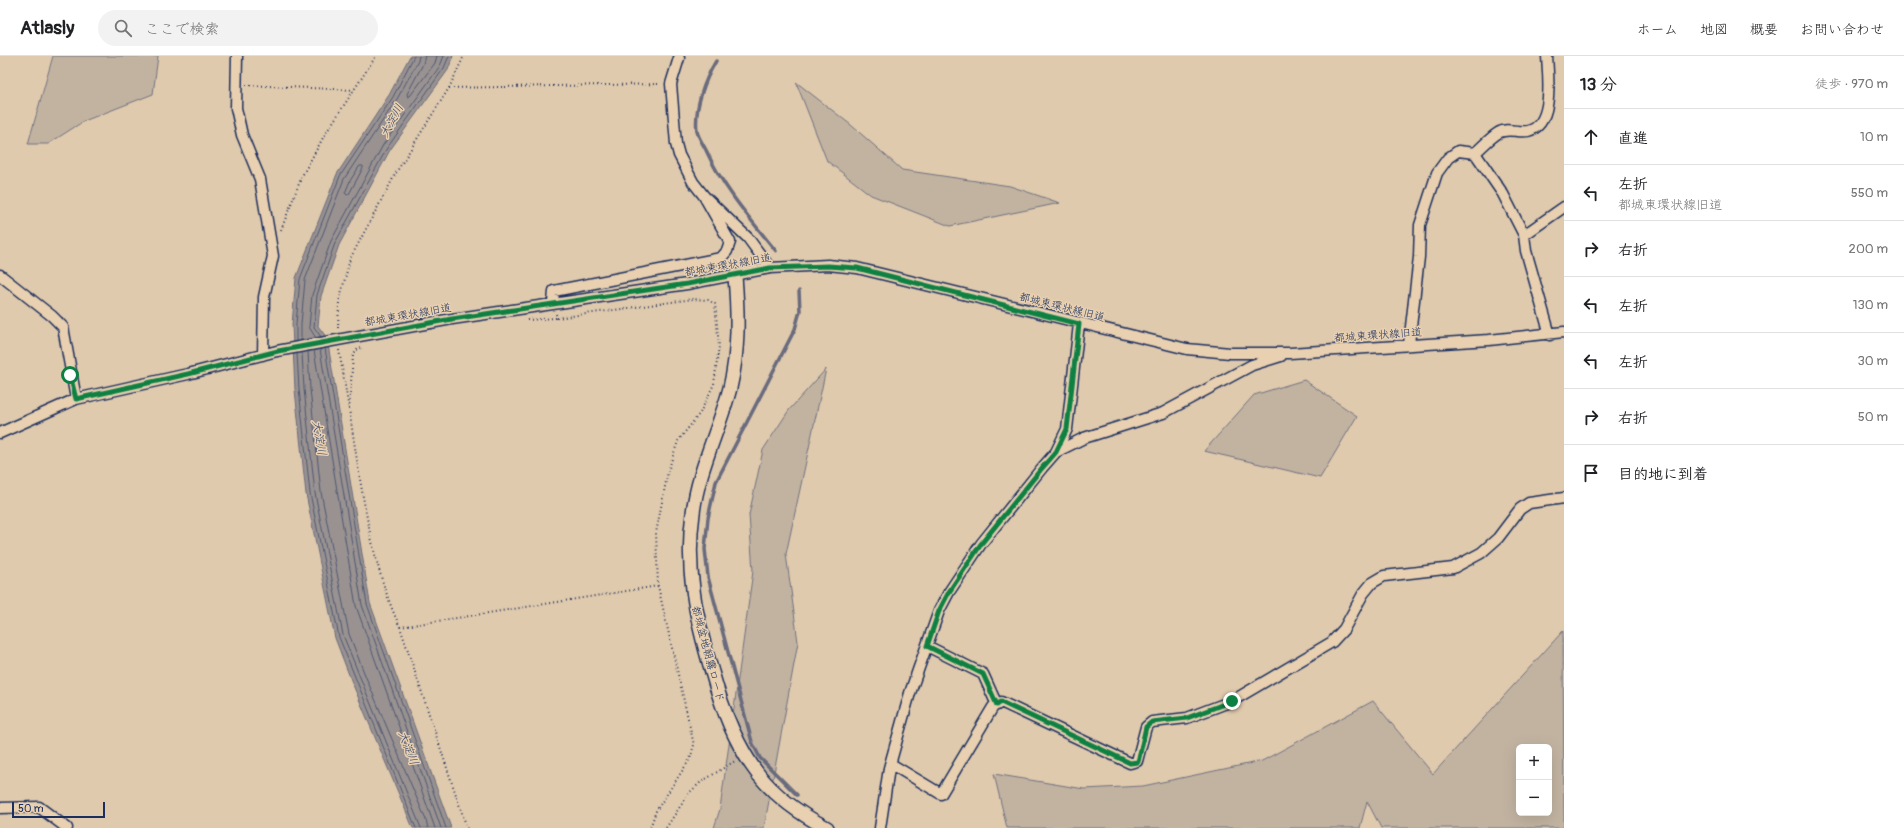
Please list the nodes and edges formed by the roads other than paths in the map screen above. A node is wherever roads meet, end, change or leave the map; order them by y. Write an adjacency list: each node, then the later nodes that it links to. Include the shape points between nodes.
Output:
1 (237, 56): 17 (street, via 236,108 242,135 260,179 272,256 264,297)
2 (1546, 56): 4 (street, via 1549,94 1545,115 1528,131 1499,132)
3 (679, 58): 5 (street, via 671,84 676,144 692,182)
4 (1475, 154): 7 (street, via 1503,194); 15 (street, via 1458,150 1437,173 1420,225)
5 (704, 196): 8 (street, via 748,238); 11 (street, via 730,242 721,258 554,291)
6 (1564, 207): 7 (street)
7 (1524, 235): 14 (street, via 1526,251)
8 (770, 268): 10 (street, 都城東環状線旧道); 12 (street, 都城東環状線旧道, via 857,268)
9 (0, 275): 18 (street, via 63,327)
10 (735, 276): 11 (street, 都城東環状線旧道); 27 (street, 都城盆地朝霧ロード, via 737,351 730,388 700,480 693,513 690,560 694,609 719,698 745,754 759,775 775,792 802,815)
11 (553, 303): 17 (street, 都城東環状線旧道)
12 (1079, 324): 16 (street, 都城東環状線旧道, via 1187,349 1230,353); 20 (street, via 1067,429)
13 (1564, 332): 14 (street, 都城東環状線旧道)
14 (1550, 335): 15 (street, 都城東環状線旧道)
15 (1409, 344): 16 (street, 都城東環状線旧道)
16 (1290, 353): 20 (street, via 1252,365 1162,413 1084,438)
17 (263, 355): 18 (street, 都城東環状線旧道)
18 (76, 399): 19 (street, 都城東環状線旧道)
19 (0, 433)
20 (1056, 452): 22 (street, via 981,544 949,592 939,611)
21 (1564, 498): 23 (street, via 1529,503 1520,509 1498,538 1481,553 1453,568 1384,576 1372,583 1344,629 1332,642 1232,701 1187,718 1152,722 1146,727 1138,762 1130,763 1001,702)
22 (927, 646): 23 (street, via 983,674); 24 (street, via 910,692)
23 (997, 705): 24 (street, via 993,707 941,794)
24 (891, 764): 28 (street)
25 (0, 808): 26 (street, via 39,807)
26 (67, 828)
27 (827, 828)
28 (880, 828)

